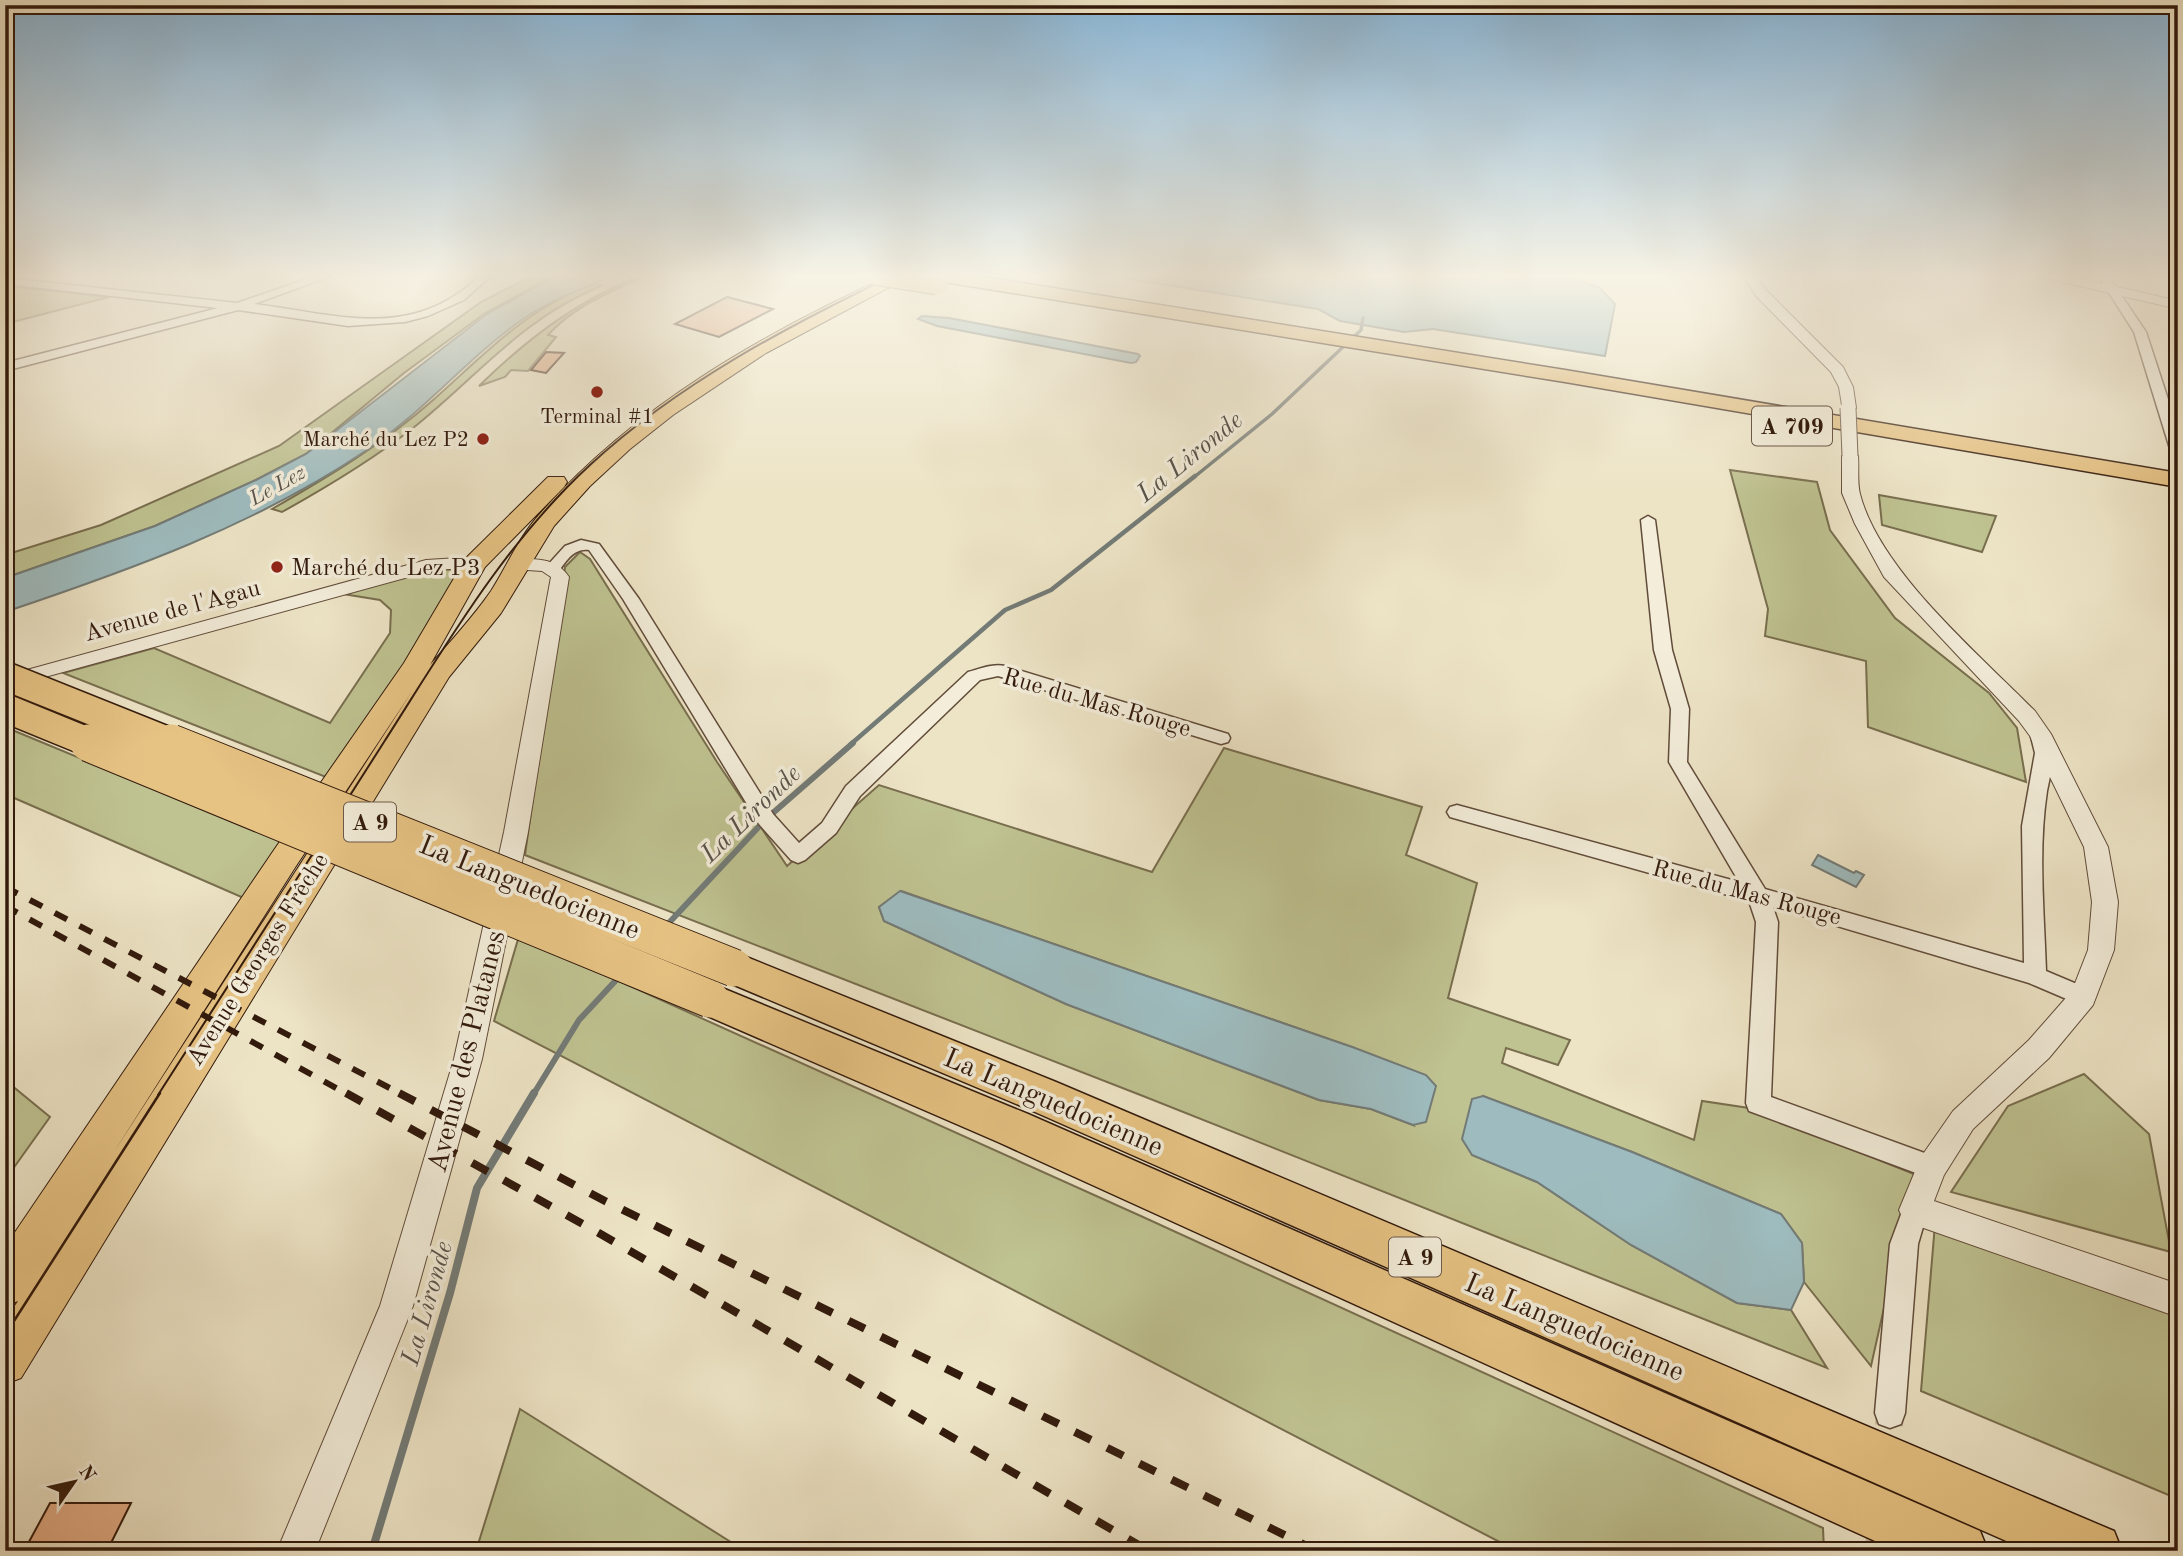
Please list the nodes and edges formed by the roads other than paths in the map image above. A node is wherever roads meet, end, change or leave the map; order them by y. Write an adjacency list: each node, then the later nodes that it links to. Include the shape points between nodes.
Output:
1 (83, 347): 8 (street)
2 (740, 347): 11 (main road, via 624,424)
3 (766, 347): 11 (main road)
4 (1355, 347): 7 (highway, A 709)
5 (1814, 347): 9 (street, via 1838,370)
6 (2145, 347): 10 (street)
7 (1408, 355): 12 (highway, A 709); 13 (highway, A 709)
8 (5, 367)
9 (1848, 408): 21 (street, bridge, via 1851,493 1893,578)
10 (2178, 452)
11 (572, 480): 15 (main road, Avenue Georges Frêche); 16 (main road, Avenue Georges Frêche)
12 (2178, 480)
13 (2178, 493)
14 (1648, 520): 24 (street, via 1663,650 1681,709 1678,762)
15 (475, 563): 16 (main road); 19 (street, Avenue de l'Agau, via 433,564); 30 (main road, Avenue Georges Frêche, via 416,665)
16 (520, 565): 17 (street); 32 (main road, Avenue Georges Frêche, via 438,672)
17 (553, 568): 22 (street, Rue du Mas Rouge, via 576,545 594,547 766,819 798,855 829,828 853,791 974,676 999,670); 34 (street, Avenue des Platanes, via 560,577 550,641 468,1059 396,1306)
18 (5, 676): 26 (highway, La Languedocienne / A 9, bridge)
19 (5, 682)
20 (5, 708): 26 (highway, La Languedocienne / A 9, bridge)
21 (2040, 734): 25 (street, via 2044,753 2032,826); 27 (street, via 2096,847 2100,869 2105,902 2101,950)
22 (1221, 738)
23 (1457, 812): 24 (street, Rue du Mas Rouge)
24 (1758, 895): 25 (street, Rue du Mas Rouge); 28 (street, via 1767,922 1758,1103)
25 (2035, 976): 27 (street, Rue du Mas Rouge)
26 (722, 983): 35 (highway, La Languedocienne / A 9, via 989,1118); 36 (highway, La Languedocienne / A 9, via 1053,1100)
27 (2083, 998): 28 (street, via 2039,1049 1963,1120)
28 (1932, 1167): 29 (street)
29 (1915, 1210): 31 (street); 33 (street, via 1904,1244)
30 (5, 1285)
31 (2178, 1301)
32 (5, 1362)
33 (1890, 1413)
34 (296, 1551)
35 (1960, 1551)
36 (2094, 1551)

